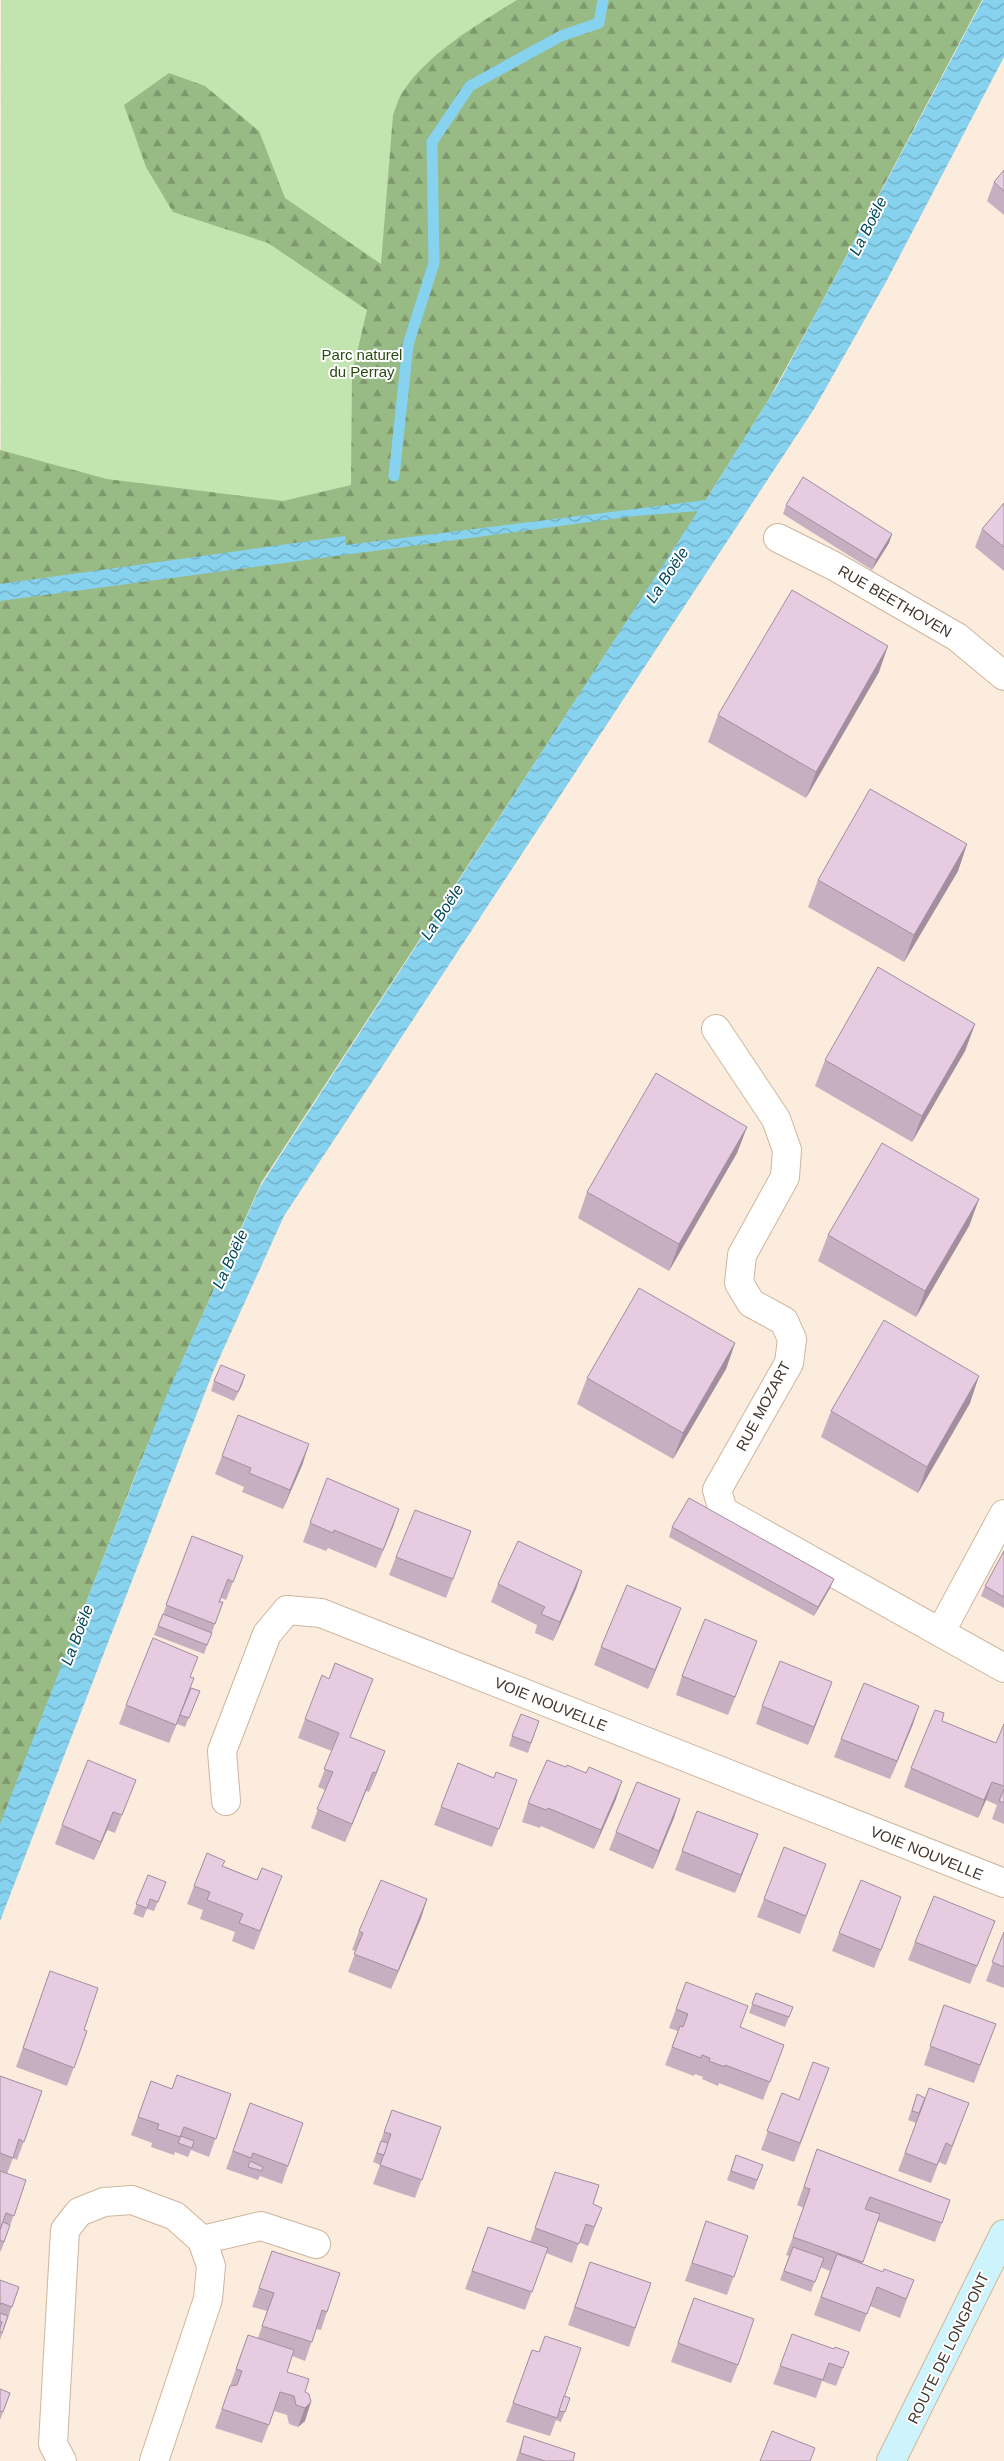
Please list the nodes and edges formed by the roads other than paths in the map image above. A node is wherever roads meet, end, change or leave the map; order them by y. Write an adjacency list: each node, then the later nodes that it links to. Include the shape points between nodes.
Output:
1 (778, 538): 2 (street, RUE BEETHOVEN, via 834,566 957,637)
2 (1004, 676)
3 (716, 1028): 5 (street, RUE MOZART, via 776,1120 787,1150 785,1177 742,1255 739,1282 752,1303 784,1321 792,1339 789,1363 717,1490 723,1511)
4 (1004, 1514): 5 (street)
5 (941, 1631): 6 (street, RUE MOZART)
6 (1004, 1668)
7 (226, 1801): 8 (street, VOIE NOUVELLE, via 222,1751 267,1634 287,1610 321,1613)
8 (1004, 1883)
9 (1004, 2234): 14 (main road, ROUTE DE LONGPONT)
10 (202, 2240): 11 (street, via 261,2226); 12 (street, via 175,2216 132,2200 104,2202 79,2212 65,2230 54,2444); 13 (street, via 211,2266 208,2299)
11 (316, 2244)
12 (62, 2461)
13 (154, 2461)
14 (891, 2461)

